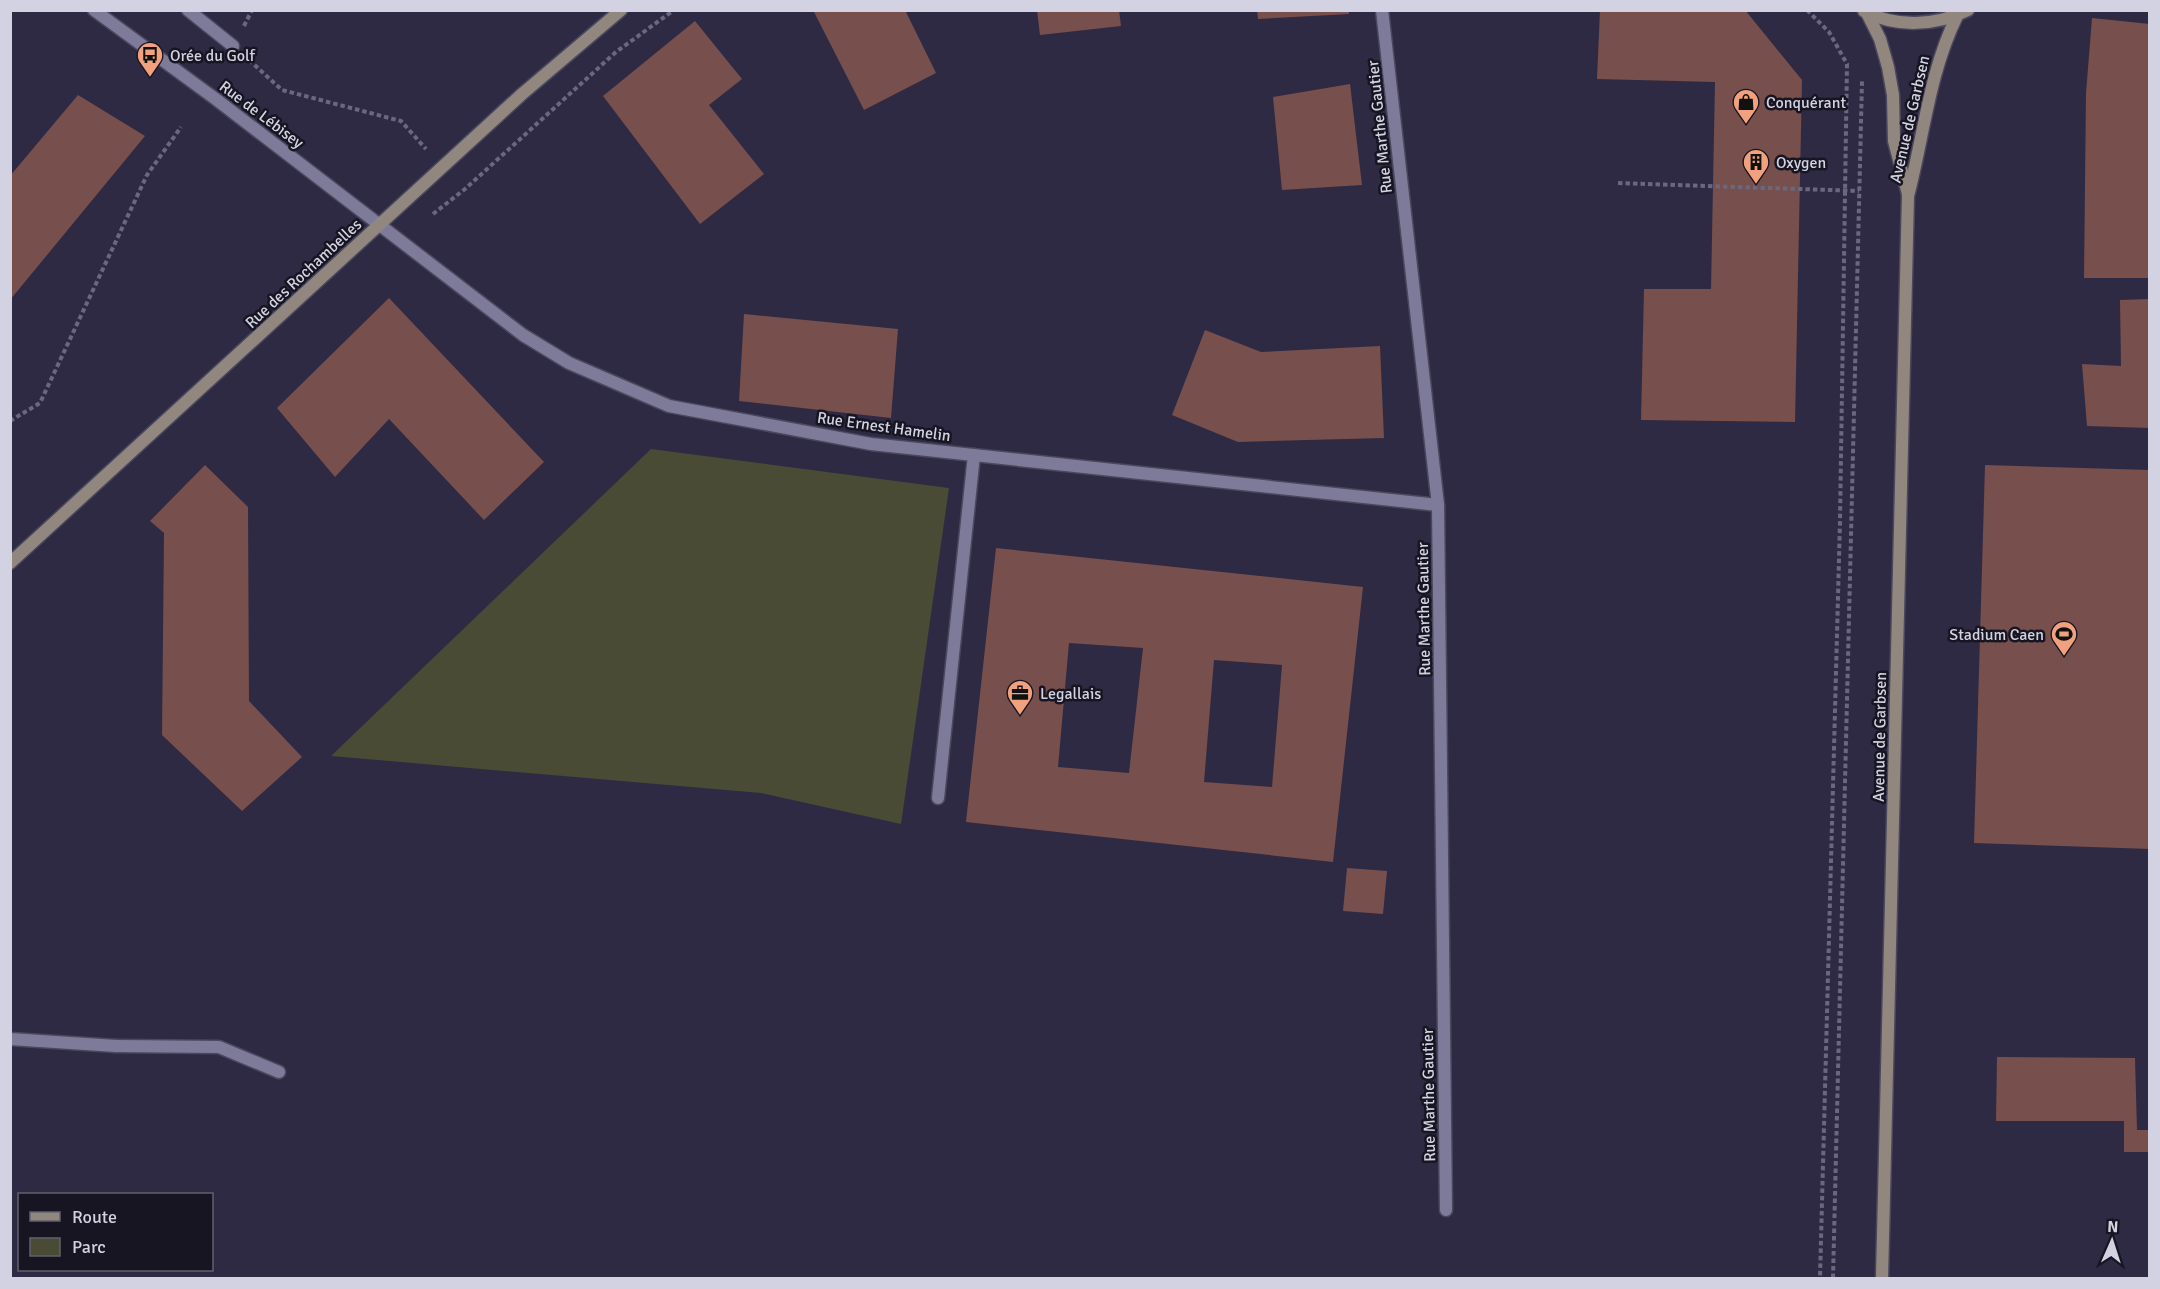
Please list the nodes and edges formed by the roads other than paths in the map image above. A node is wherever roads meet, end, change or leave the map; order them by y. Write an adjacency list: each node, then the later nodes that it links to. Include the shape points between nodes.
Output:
1 (94, 10): 9 (street, Rue de Lébisey)
2 (188, 10): 7 (street)
3 (621, 10): 9 (main road, Rue des Rochambelles, via 522,94)
4 (1382, 10): 11 (street, Rue Marthe Gautier)
5 (1865, 12): 6 (main road, via 1912,23); 8 (main road, Avenue de Garbsen, via 1880,39 1888,67 1894,141)
6 (1963, 13): 8 (main road, Avenue de Garbsen, via 1935,69 1923,140)
7 (233, 46)
8 (1908, 196): 17 (main road, Avenue de Garbsen)
9 (380, 225): 10 (street, Rue Ernest Hamelin, via 523,335 569,363 669,406 871,444); 12 (main road, Rue des Rochambelles)
10 (974, 455): 11 (street, Rue Ernest Hamelin); 13 (street)
11 (1438, 505): 16 (street, Rue Marthe Gautier)
12 (10, 563)
13 (939, 798)
14 (10, 1039): 15 (street, via 219,1047)
15 (279, 1072)
16 (1446, 1210)
17 (1882, 1278)

